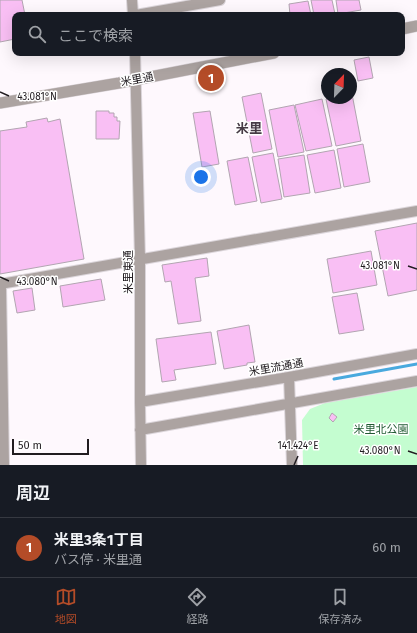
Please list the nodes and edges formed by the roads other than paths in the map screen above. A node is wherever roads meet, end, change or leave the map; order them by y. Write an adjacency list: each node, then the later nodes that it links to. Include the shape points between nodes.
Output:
1 (132, 0): 3 (street)
2 (220, 0): 4 (street)
3 (134, 12)
4 (152, 12)
5 (417, 26): 6 (street)
6 (405, 28)
7 (135, 56): 9 (street, 米里東通)
8 (258, 56): 9 (street, 米里通)
9 (136, 79): 10 (street, 米里通); 12 (street, 米里東通)
10 (0, 104)
11 (417, 211): 12 (street)
12 (140, 260): 13 (street); 17 (street, 米里東通)
13 (1, 284): 20 (street)
14 (417, 354): 15 (street, 米里流通通)
15 (289, 377): 17 (street, 米里流通通); 18 (street)
16 (417, 381): 18 (street)
17 (140, 402): 19 (street, 米里東通)
18 (290, 404): 19 (street); 22 (street)
19 (140, 430): 21 (street, 米里東通)
20 (4, 465)
21 (141, 465)
22 (292, 465)

